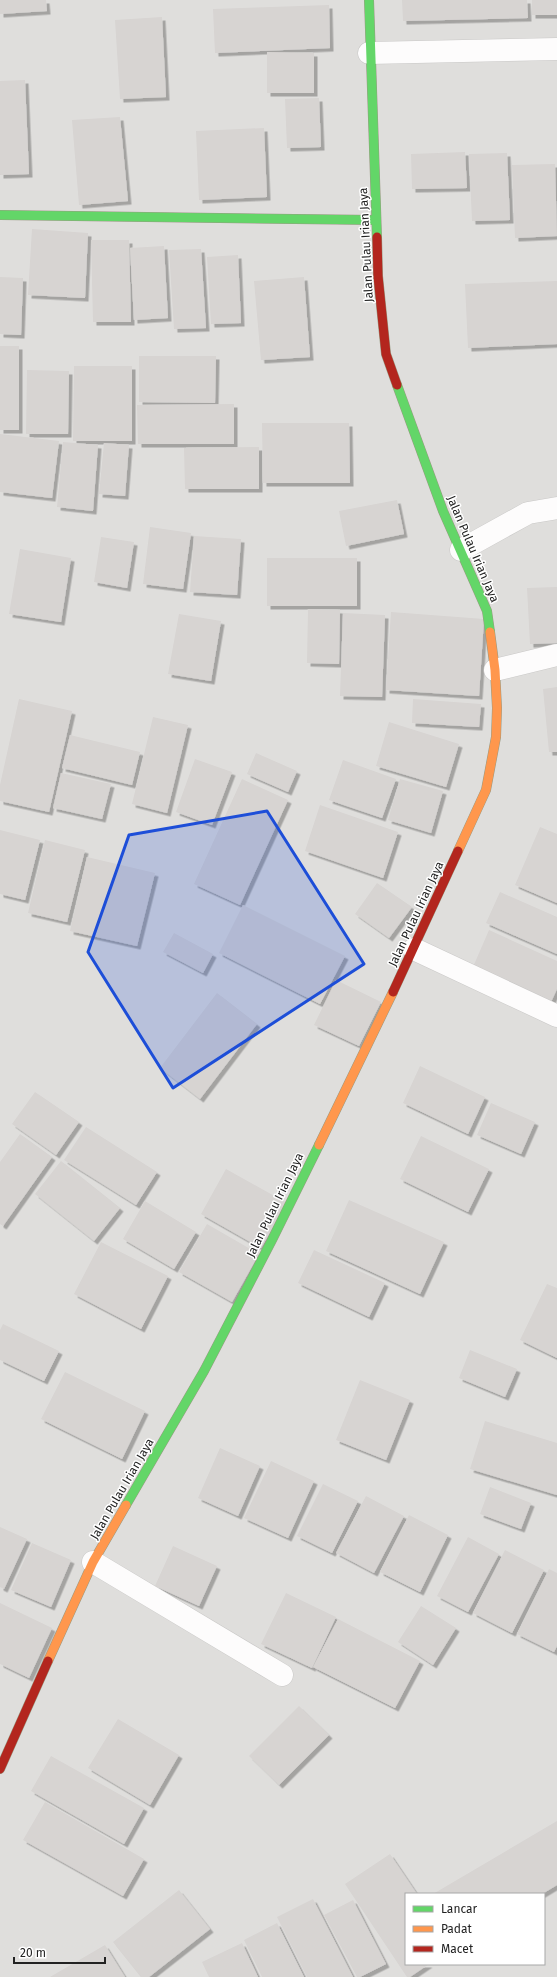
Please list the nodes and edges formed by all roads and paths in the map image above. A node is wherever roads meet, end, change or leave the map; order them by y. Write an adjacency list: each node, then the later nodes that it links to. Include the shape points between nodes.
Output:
1 (369, 0): 3 (street, Jalan Pulau Irian Jaya)
2 (557, 48): 3 (street)
3 (369, 53): 5 (street, Jalan Pulau Irian Jaya)
4 (0, 215): 5 (street)
5 (376, 220): 7 (street, Jalan Pulau Irian Jaya, via 378,276 386,354 443,512)
6 (557, 508): 7 (street, via 528,513)
7 (461, 550): 9 (street, Jalan Pulau Irian Jaya, via 487,611)
8 (557, 655): 9 (street)
9 (495, 670): 10 (street, Jalan Pulau Irian Jaya, via 496,737 486,790)
10 (414, 949): 11 (street); 12 (street, Jalan Pulau Irian Jaya, via 272,1240 204,1372)
11 (557, 1016)
12 (93, 1562): 13 (street); 14 (street, Jalan Pulau Irian Jaya)
13 (282, 1675)
14 (0, 1770)

